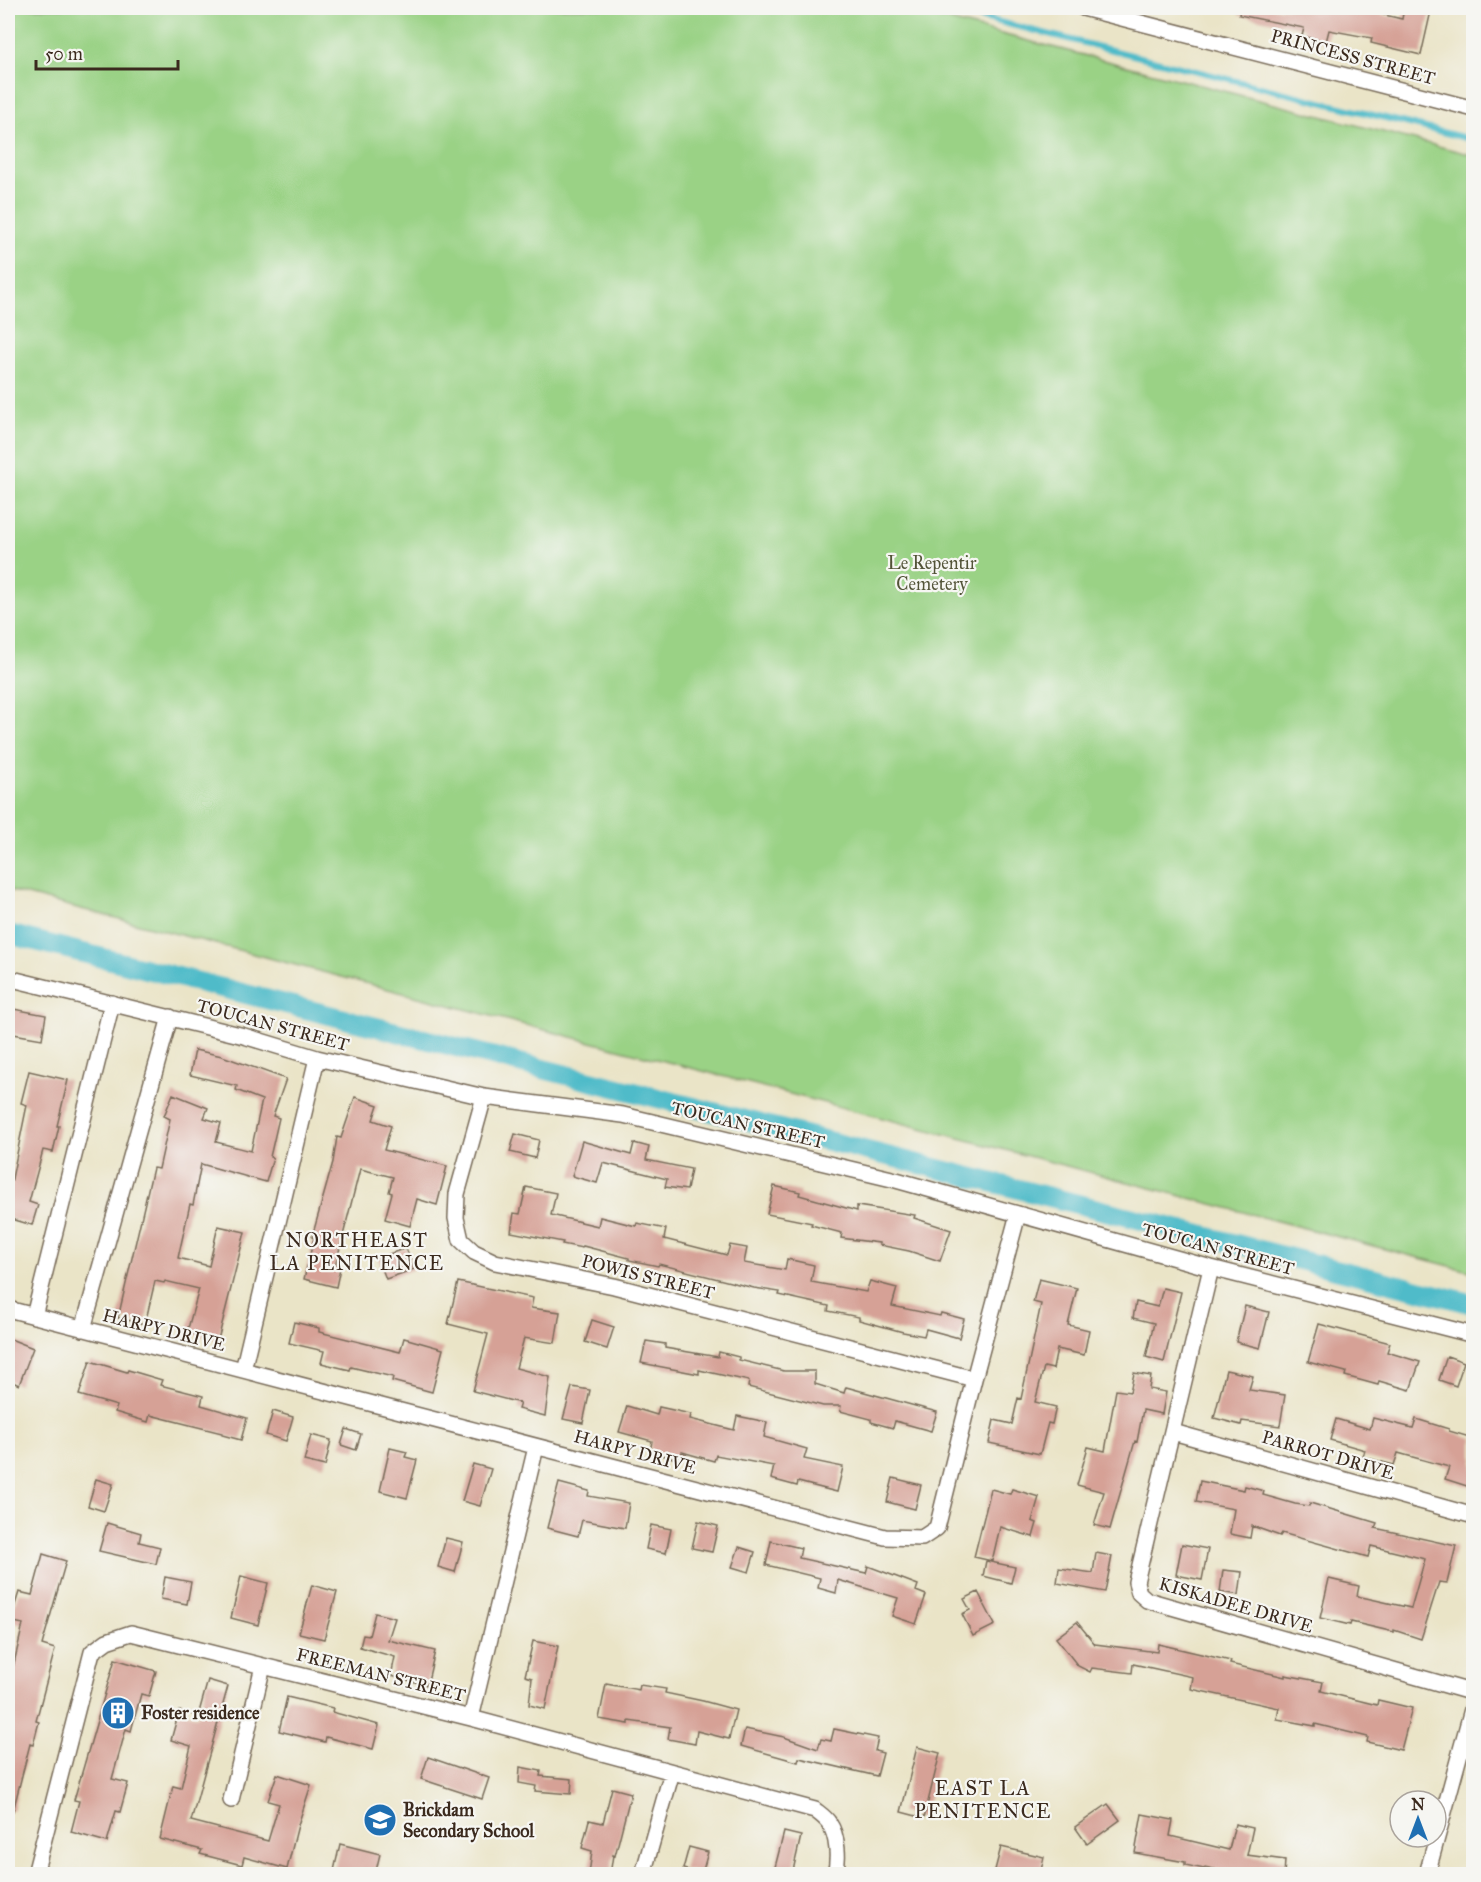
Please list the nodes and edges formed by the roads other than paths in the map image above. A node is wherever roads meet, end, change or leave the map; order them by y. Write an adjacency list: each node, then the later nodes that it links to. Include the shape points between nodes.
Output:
1 (1083, 8): 2 (street, PRINCESS STREET)
2 (1473, 109)
3 (8, 978): 4 (street, TOUCAN STREET)
4 (112, 1003): 5 (street, TOUCAN STREET); 11 (street)
5 (170, 1017): 6 (street, TOUCAN STREET); 12 (street)
6 (317, 1058): 7 (street, TOUCAN STREET); 14 (street)
7 (484, 1097): 8 (street, TOUCAN STREET, via 623,1115 896,1180); 15 (street, POWIS STREET, via 458,1194 456,1218 461,1240 474,1252 495,1262 614,1286)
8 (1018, 1214): 9 (street, TOUCAN STREET); 15 (street, HARPY DRIVE)
9 (1211, 1268): 13 (street, TOUCAN STREET); 16 (street, KISKADEE DRIVE)
10 (8, 1309): 11 (street, HARPY DRIVE)
11 (34, 1316): 12 (street, HARPY DRIVE)
12 (83, 1329): 14 (street, HARPY DRIVE)
13 (1473, 1335)
14 (243, 1370): 17 (street, HARPY DRIVE)
15 (974, 1378): 17 (street, HARPY DRIVE, via 937,1528 922,1538 885,1537)
16 (1173, 1432): 18 (street, PARROT DRIVE); 20 (street, KISKADEE DRIVE, via 1136,1582 1138,1593 1147,1600)
17 (536, 1447): 22 (street)
18 (1473, 1516)
19 (263, 1666): 22 (street, FREEMAN STREET); 24 (street); 25 (street, FREEMAN STREET, via 131,1633 106,1641 92,1652)
20 (1473, 1693)
21 (1473, 1702): 28 (street)
22 (471, 1718): 23 (street, FREEMAN STREET)
23 (672, 1772): 26 (street); 27 (street, FREEMAN STREET, via 815,1810 829,1823 836,1839)
24 (231, 1800)
25 (35, 1875)
26 (643, 1875)
27 (835, 1875)
28 (1427, 1875)

